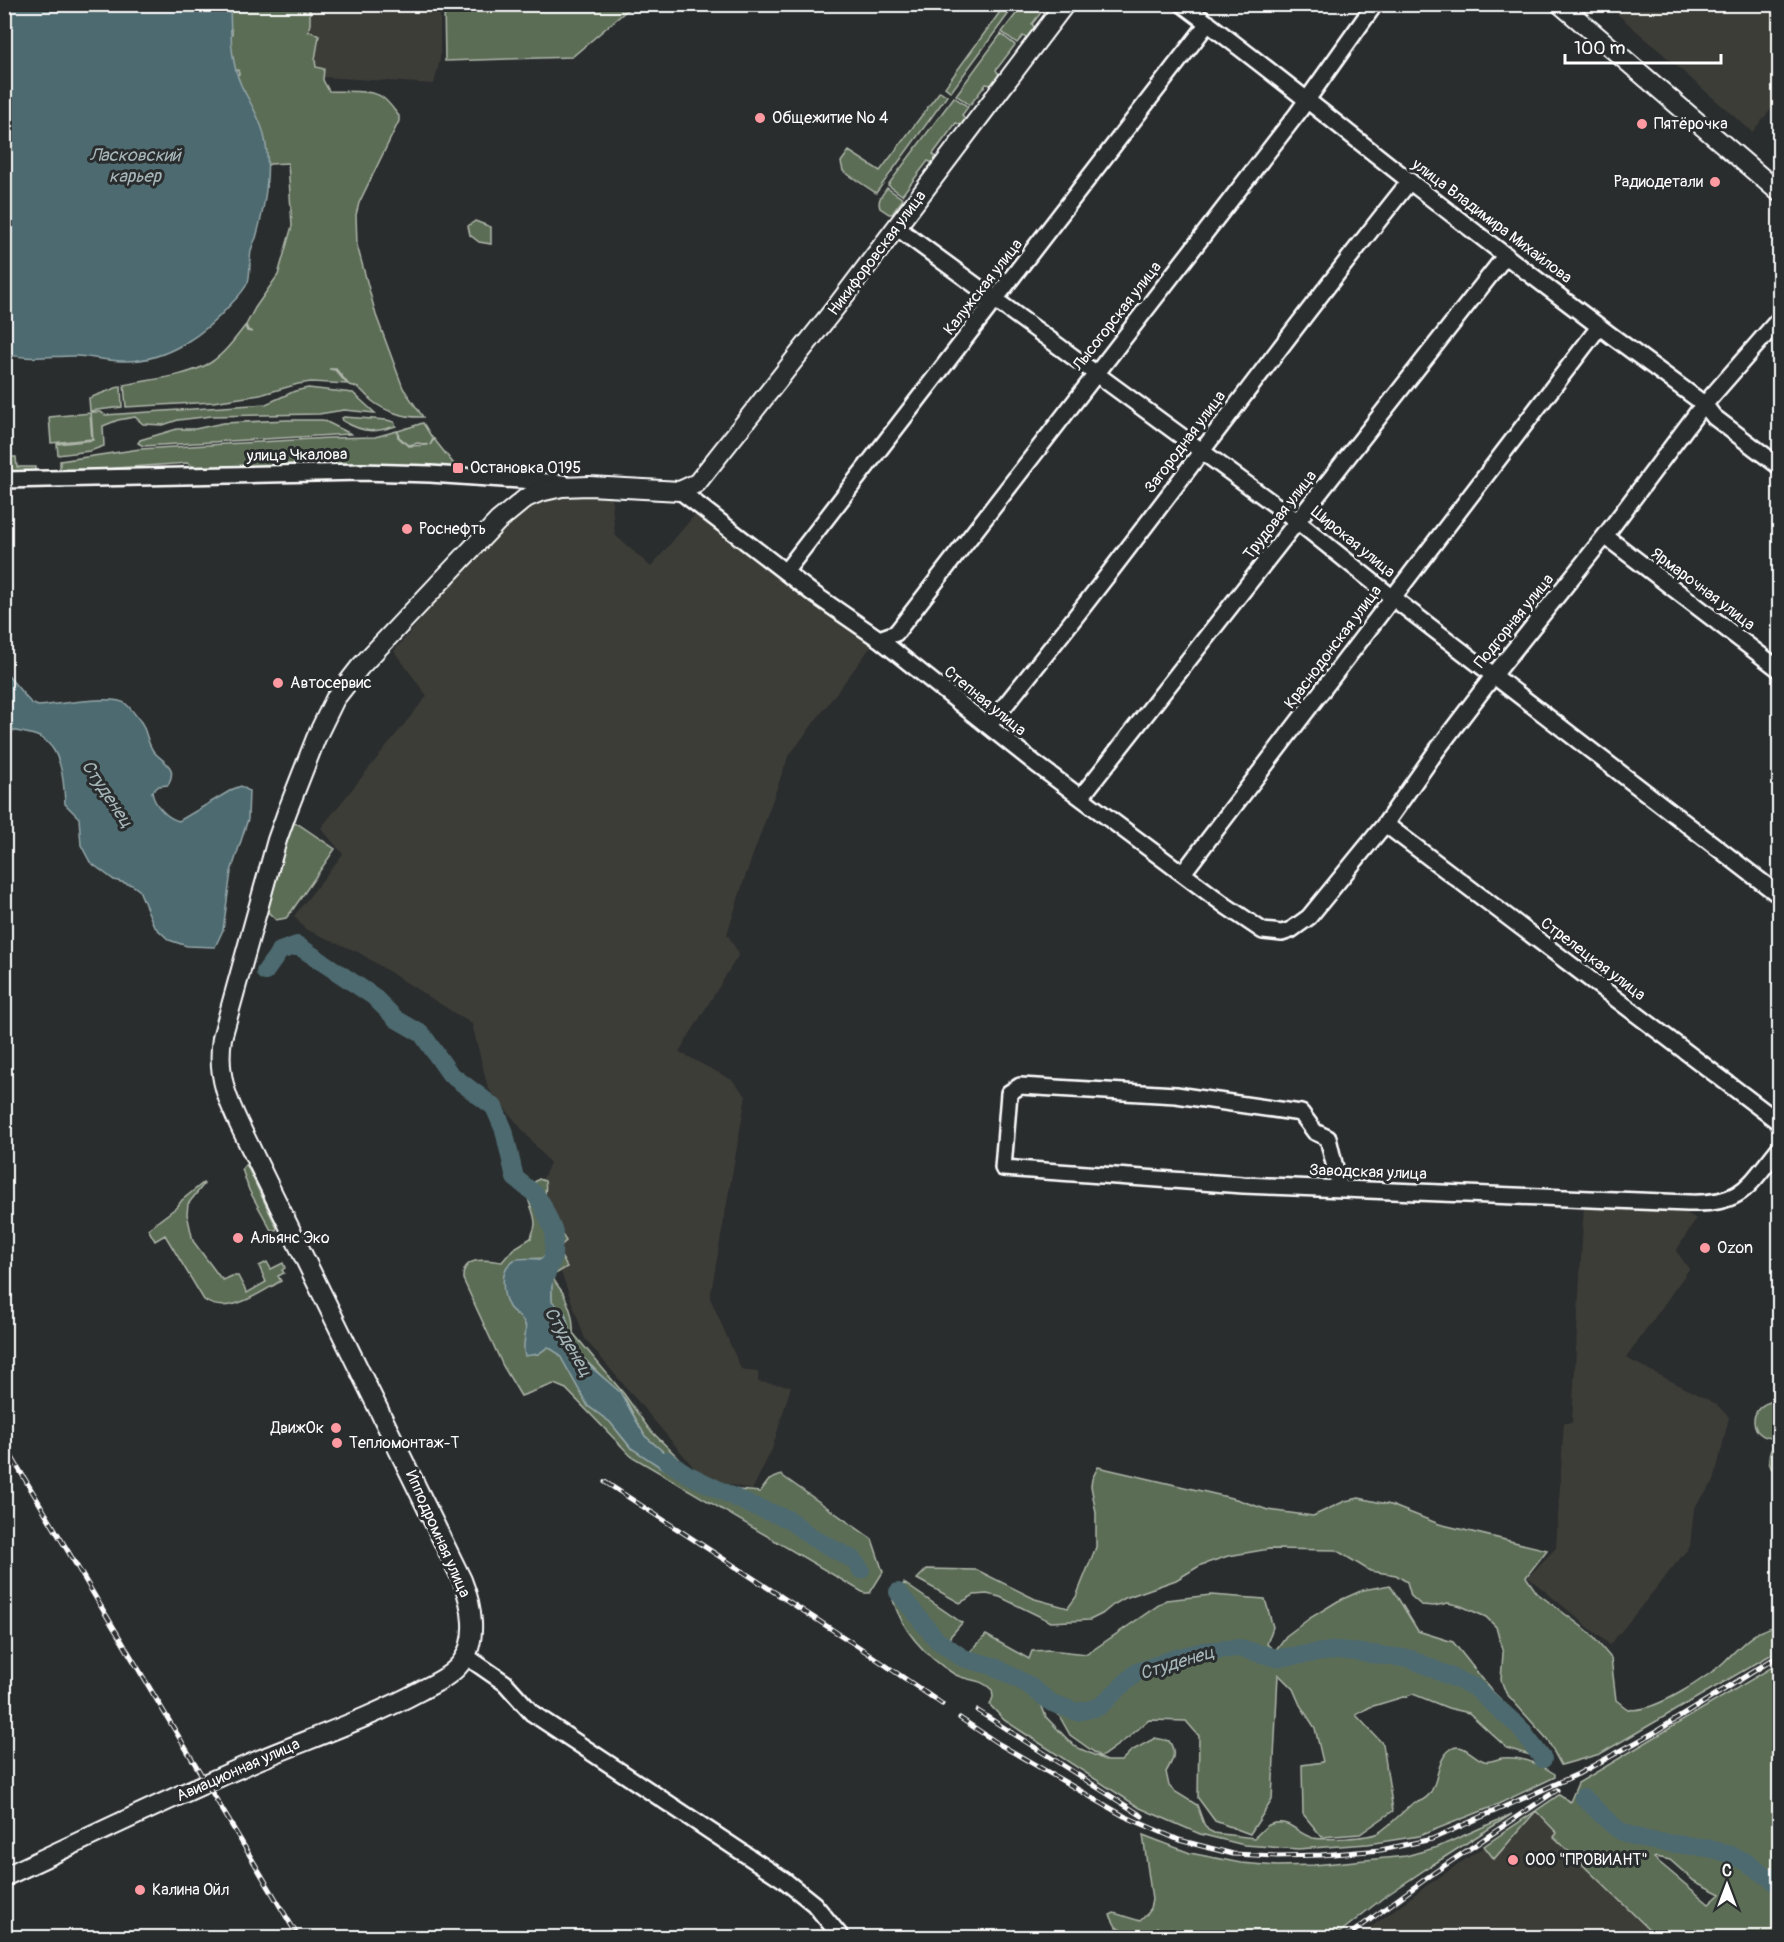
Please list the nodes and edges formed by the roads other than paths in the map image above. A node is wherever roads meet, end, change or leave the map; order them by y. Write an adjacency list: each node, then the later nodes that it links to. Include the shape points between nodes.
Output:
1 (1065, 4): 9 (main road, Никифоровская улица)
2 (1182, 4): 5 (street, улица Владимира Михайлова)
3 (1375, 4): 6 (street, Лысогорская улица)
4 (1560, 4): 8 (main road)
5 (1208, 23): 6 (street, улица Владимира Михайлова); 11 (street, Калужская улица)
6 (1308, 99): 7 (street, улица Владимира Михайлова); 14 (street, Лысогорская улица)
7 (1410, 182): 10 (street, улица Владимира Михайлова); 16 (street, Загородная улица)
8 (1779, 193)
9 (896, 226): 11 (street, Широкая улица); 20 (main road, Никифоровская улица, via 702,477)
10 (1506, 255): 13 (street, улица Владимира Михайлова); 21 (street, Трудовая улица)
11 (996, 299): 14 (street, Широкая улица); 23 (street, Калужская улица)
12 (1779, 318): 15 (street, Подгорная улица)
13 (1599, 327): 15 (street, улица Владимира Михайлова); 24 (street, Краснодонская улица)
14 (1097, 372): 16 (street, Широкая улица); 25 (street, Лысогорская улица, via 896,633)
15 (1704, 404): 17 (street, улица Владимира Михайлова, via 1714,417); 22 (street, Подгорная улица)
16 (1202, 451): 21 (street, Широкая улица); 28 (street, Загородная улица)
17 (1779, 467)
18 (4, 480): 19 (street, улица Чкалова, via 362,472)
19 (589, 486): 20 (main road, Ипподромная улица); 37 (main road, Ипподромная улица, via 540,492 509,510 360,667 335,699 277,840 220,1054 222,1083 245,1137 468,1594 472,1623)
20 (680, 491): 23 (street, Степная улица)
21 (1297, 521): 24 (street, Широкая улица); 29 (street, Трудовая улица)
22 (1605, 536): 26 (street, Ярмарочная улица); 27 (street, Подгорная улица)
23 (785, 572): 25 (street, Степная улица)
24 (1393, 598): 27 (street, Широкая улица); 31 (street, Краснодонская улица)
25 (879, 639): 28 (street, Степная улица)
26 (1779, 670)
27 (1494, 675): 30 (street, Подгорная улица); 32 (street, Широкая улица)
28 (989, 725): 29 (street, Степная улица)
29 (1081, 797): 31 (street, Степная улица)
30 (1385, 824): 33 (street, Подгорная улица, via 1310,918 1291,930); 34 (street, Стрелецкая улица)
31 (1183, 873): 33 (street, Степная улица, via 1255,926)
32 (1779, 896)
33 (1272, 933)
34 (1779, 1123)
35 (1779, 1147): 36 (street, Заводская улица, via 1749,1184 1731,1199 1712,1203)
36 (1340, 1189): 36 (street, Заводская улица, via 1003,1168 1009,1093 1020,1086 1176,1095 1301,1113 1315,1132 1328,1138)
37 (466, 1656): 38 (main road, Авиационная улица, via 443,1679 398,1703 250,1764); 39 (street, via 505,1683 532,1713 784,1880 814,1904)
38 (4, 1877)
39 (842, 1938)

